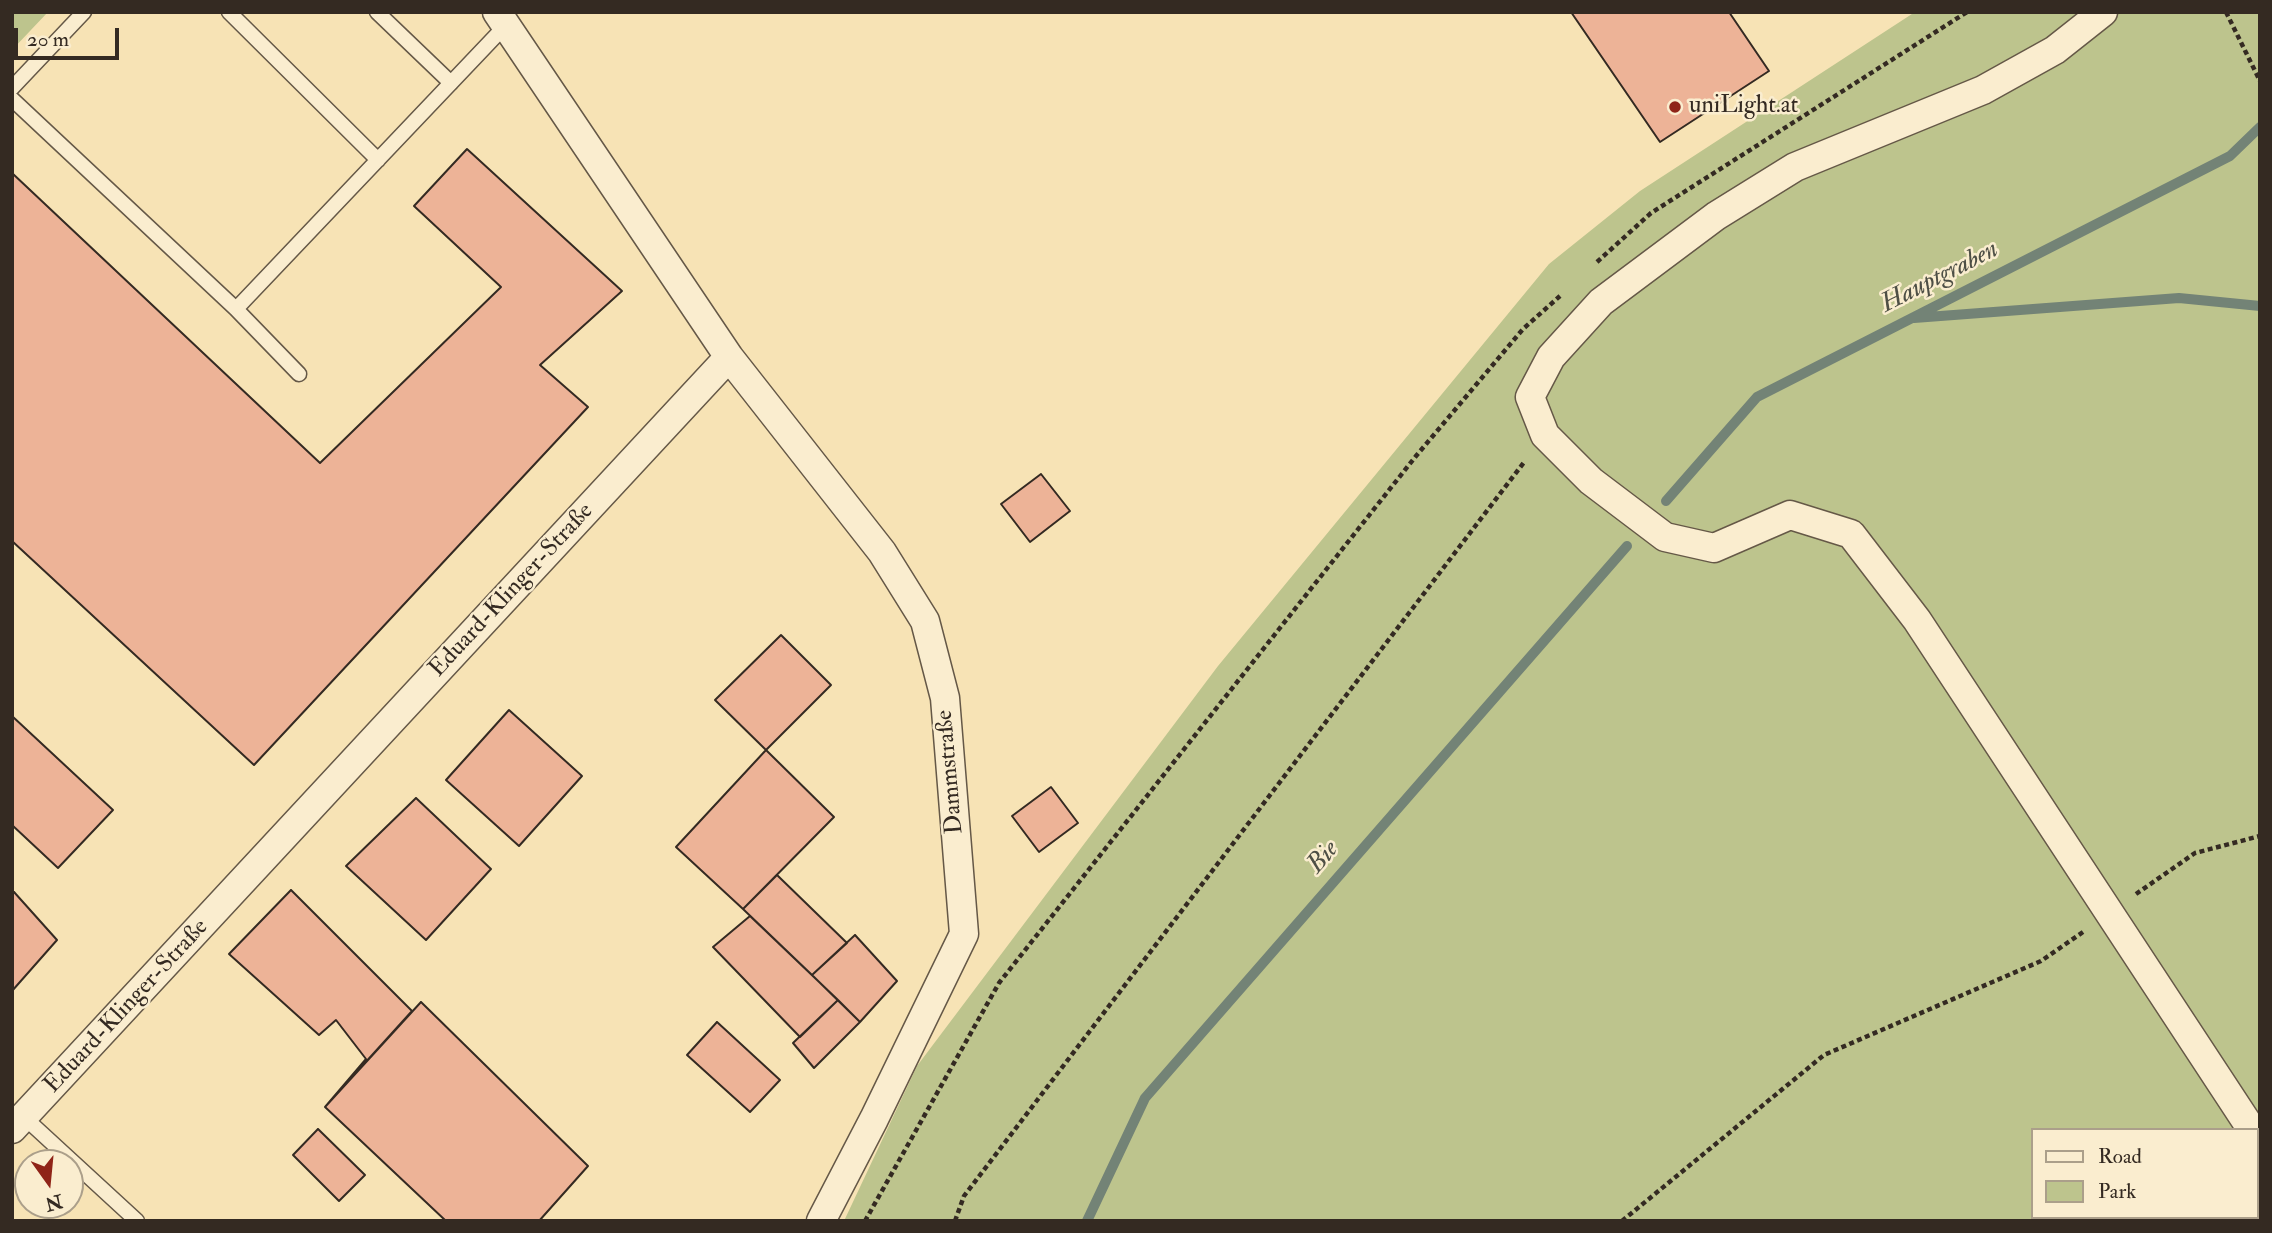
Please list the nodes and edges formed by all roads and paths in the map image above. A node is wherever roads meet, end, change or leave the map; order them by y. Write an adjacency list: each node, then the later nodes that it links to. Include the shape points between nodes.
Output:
1 (84, 12): 10 (lane)
2 (229, 12): 12 (lane)
3 (377, 12): 9 (lane)
4 (1967, 12): 13 (path, via 1651,213)
5 (2103, 12): 18 (street, via 2055,50 1983,90 1795,167 1716,216 1601,302 1551,357 1530,397)
6 (2226, 12): 8 (path)
7 (502, 18): 9 (lane); 16 (street)
8 (2259, 79)
9 (451, 83): 12 (lane)
10 (12, 88)
11 (12, 99): 15 (lane)
12 (378, 160): 15 (lane)
13 (1592, 267)
14 (1562, 293): 25 (path, via 1523,330 1416,456 999,983)
15 (236, 309): 17 (lane)
16 (729, 357): 21 (street, Eduard-Klinger-Straße); 24 (street, Dammstraße, via 882,552 925,621 945,698 964,934)
17 (299, 374)
18 (1545, 435): 20 (street, via 1591,481 1665,537 1714,548 1790,516 1851,534 1917,620); 26 (path, via 964,1196)
19 (2260, 836): 20 (path, via 2194,853)
20 (2109, 913): 22 (street); 27 (path, via 2041,961 1824,1055)
21 (19, 1124): 23 (lane)
22 (2251, 1128)
23 (137, 1221)
24 (821, 1221)
25 (865, 1221)
26 (955, 1221)
27 (1622, 1221)

